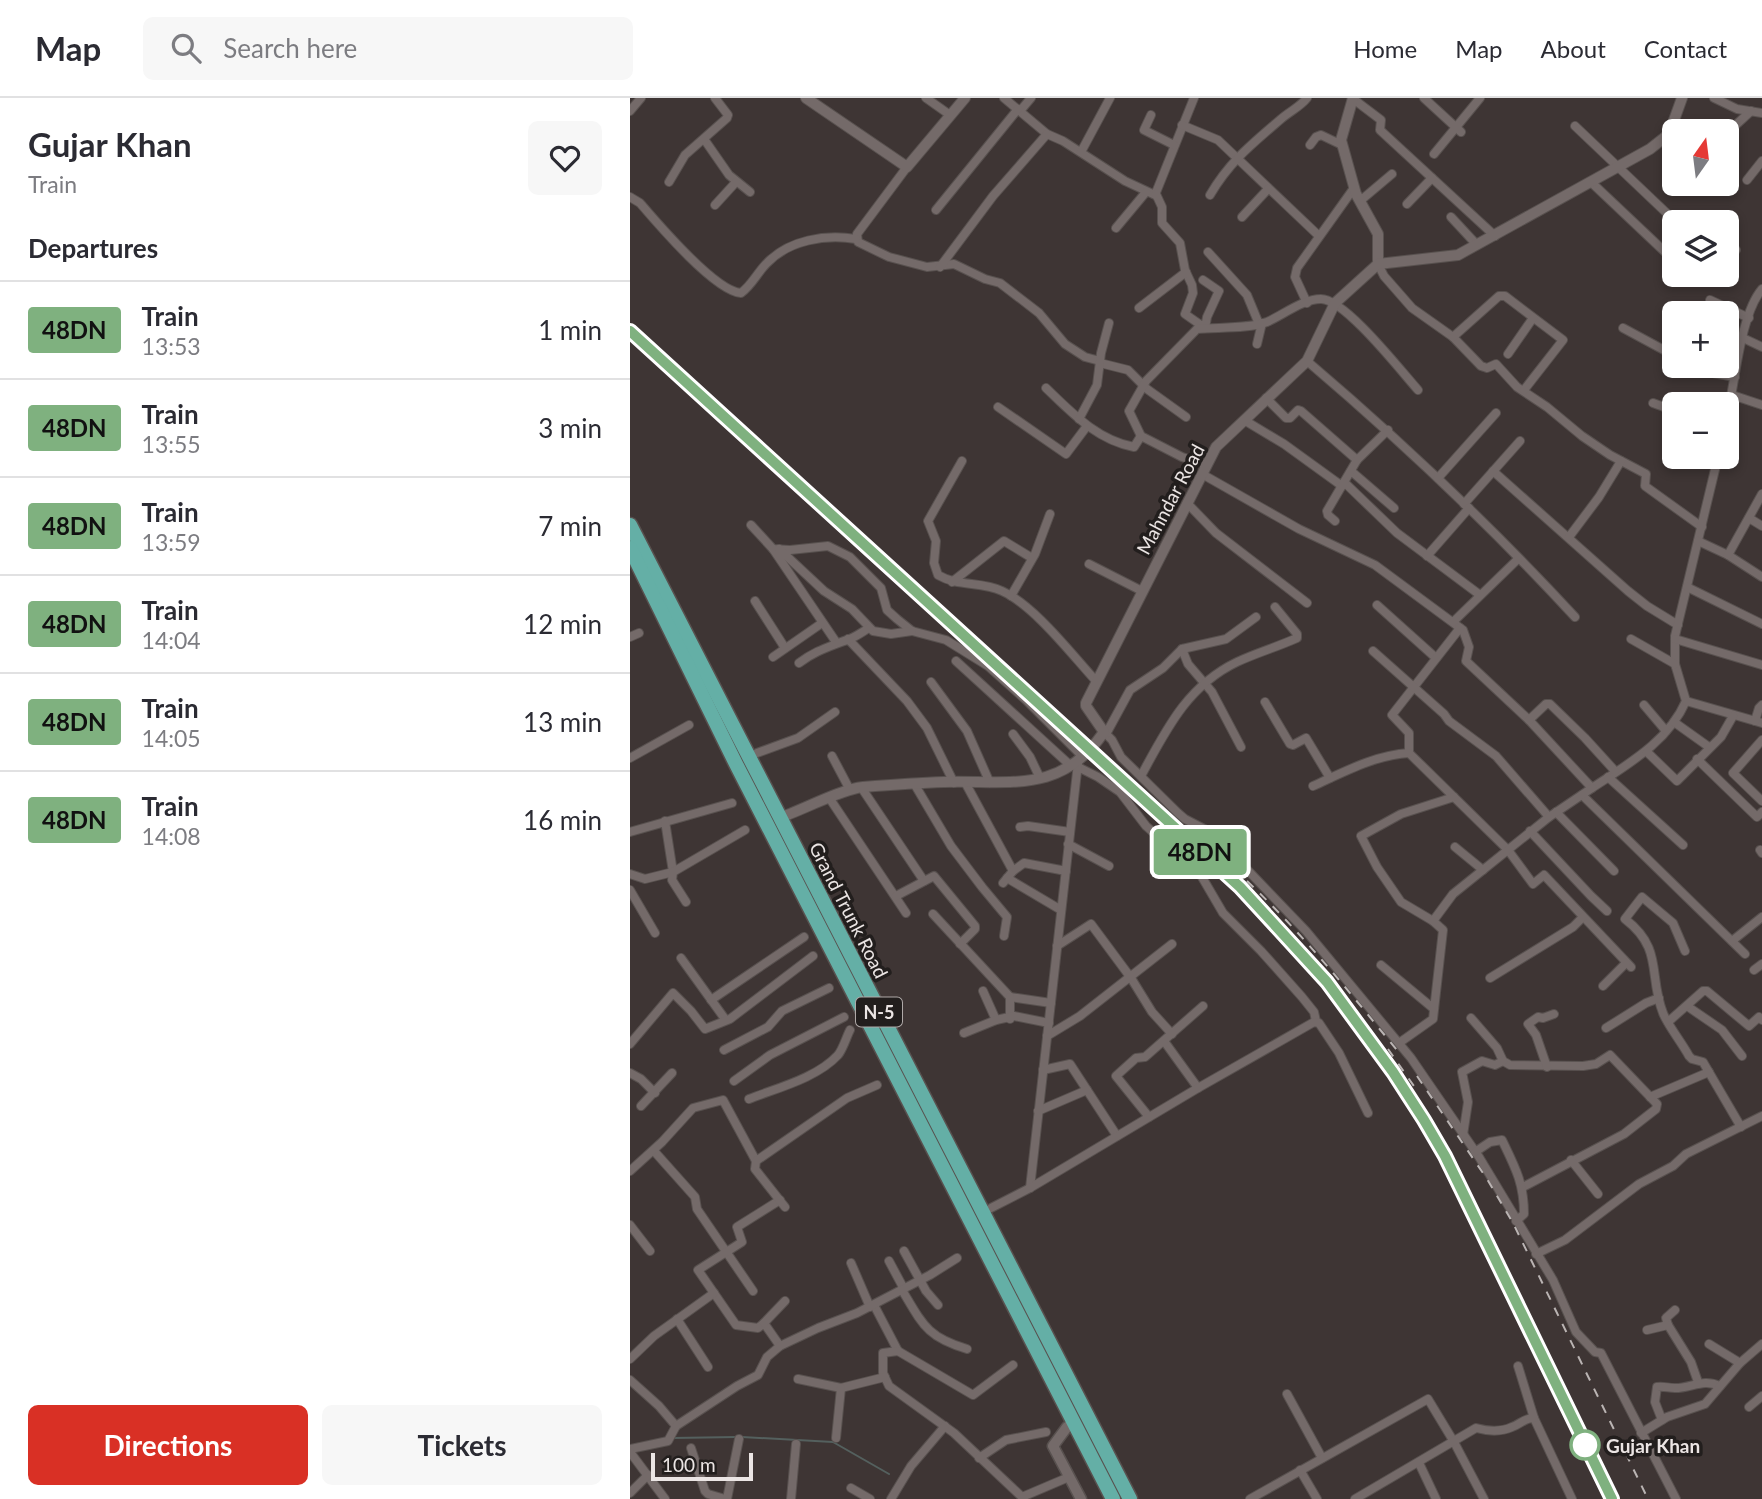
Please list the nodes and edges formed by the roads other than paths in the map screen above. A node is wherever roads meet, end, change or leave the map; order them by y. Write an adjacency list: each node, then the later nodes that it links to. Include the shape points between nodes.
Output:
1 (641, 98): 17 (street)
2 (715, 98): 27 (street, via 728,115)
3 (806, 98): 36 (street)
4 (926, 98): 21 (street)
5 (965, 98): 21 (street)
6 (1004, 98): 16 (street)
7 (1031, 98): 16 (street)
8 (1110, 98): 32 (street)
9 (1194, 98): 23 (street)
10 (1307, 98): 34 (street)
11 (1424, 98): 25 (street)
12 (1480, 98): 25 (street)
13 (1682, 98): 28 (street, via 1669,134)
14 (1714, 98): 18 (street)
15 (1350, 99): 31 (street); 39 (street, via 1381,120 1380,130)
16 (1019, 110): 26 (street); 54 (street)
17 (630, 111)
18 (1751, 111): 19 (street); 22 (street)
19 (1762, 113)
20 (1151, 115): 29 (street, via 1144,130)
21 (950, 116): 36 (street)
22 (1740, 121)
23 (1182, 125): 29 (street); 34 (street, via 1218,140)
24 (1575, 126): 37 (street)
25 (1459, 130): 33 (street)
26 (1046, 134): 32 (street); 66 (street)
27 (704, 139): 41 (street, via 681,160); 42 (street)
28 (1661, 140): 37 (street)
29 (1174, 145): 48 (street)
30 (1310, 145): 31 (street, via 1321,135)
31 (1342, 145): 44 (street)
32 (1081, 152): 47 (street)
33 (1434, 155)
34 (1236, 157): 45 (street); 49 (street)
35 (1762, 161): 40 (street)
36 (907, 167): 61 (street)
37 (1617, 168): 43 (street); 55 (street)
38 (1392, 174): 51 (street)
39 (1432, 178): 52 (street); 60 (street)
40 (1747, 180)
41 (669, 182)
42 (736, 183): 46 (street); 53 (street)
43 (1592, 183): 60 (street); 63 (street)
44 (1354, 188): 51 (street); 59 (street)
45 (1268, 189): 56 (street); 59 (street)
46 (750, 192)
47 (1146, 192): 48 (street); 58 (street)
48 (1156, 194): 67 (street, via 1162,223 1180,243)
49 (1210, 195)
50 (630, 197): 61 (street, via 705,271 734,292 747,289 767,262 802,240)
51 (1360, 201): 65 (street, via 1378,234)
52 (1407, 204)
53 (715, 205)
54 (936, 210)
55 (1663, 210)
56 (1242, 216)
57 (1451, 217): 62 (street)
58 (1116, 228)
59 (1319, 236): 71 (street, via 1295,274)
60 (1495, 236): 62 (street)
61 (856, 239): 66 (street, via 889,257)
62 (1477, 245): 65 (street, via 1458,255)
63 (1662, 249)
64 (1208, 252): 77 (street, via 1247,295)
65 (1378, 264): 72 (street, Mahndar Road); 80 (street, via 1412,308)
66 (940, 267): 88 (street, via 954,264 1000,283 1039,313 1065,344)
67 (1186, 272): 73 (street); 78 (street, via 1193,293 1185,314)
68 (1203, 280): 78 (street, via 1219,291)
69 (1762, 289): 75 (street)
70 (1710, 300): 75 (street)
71 (1307, 303): 72 (street, via 1323,298); 77 (street)
72 (1335, 303): 87 (street, Mahndar Road); 91 (street, via 1365,329)
73 (1139, 308)
74 (1533, 318): 80 (street, via 1502,295); 85 (street); 92 (street, via 1563,340)
75 (1749, 318): 81 (street)
76 (1109, 323): 88 (street)
77 (1261, 323): 78 (street); 82 (street)
78 (1205, 328): 89 (street, via 1195,330)
79 (1623, 328): 84 (street)
80 (1454, 337): 92 (street, via 1481,366 1496,364)
81 (1743, 338): 83 (street); 86 (street)
82 (1257, 344)
83 (1762, 347)
84 (1662, 349)
85 (1508, 354)
86 (1739, 358)
87 (1307, 361): 94 (street, Mahndar Road); 104 (street)
88 (1100, 362): 89 (street, via 1124,368); 101 (street, via 1097,385)
89 (1144, 385): 100 (street); 105 (street, via 1129,411)
90 (1046, 388): 101 (street)
91 (1418, 390)
92 (1524, 390): 109 (street)
93 (1739, 397): 96 (street)
94 (1266, 398): 102 (street, Mahndar Road); 107 (street, via 1286,418 1301,411)
95 (1653, 403): 97 (street)
96 (1762, 405)
97 (1662, 406)
98 (998, 407): 103 (street, via 1066,454)
99 (1496, 413): 114 (street)
100 (1185, 418)
101 (1079, 419): 103 (street)
102 (1244, 420): 110 (street, Mahndar Road, via 1216,447); 115 (street)
103 (1087, 426): 105 (street, via 1134,447)
104 (1388, 430): 107 (street); 114 (street)
105 (1141, 436): 110 (street)
106 (1520, 441): 113 (street)
107 (1357, 460): 112 (street)
108 (962, 461): 137 (street, via 928,521 936,541 938,575)
109 (1621, 461): 126 (street, via 1646,474 1645,486); 127 (street)
110 (1204, 469): 117 (street, Mahndar Road); 150 (street, via 1299,529 1375,565)
111 (1715, 469): 126 (street)
112 (1351, 471): 115 (street); 119 (street)
113 (1493, 471): 118 (street); 127 (street)
114 (1438, 478): 118 (street)
115 (1343, 484): 122 (street, via 1327,510); 132 (street)
116 (1762, 494): 121 (street)
117 (1187, 503): 139 (street, Mahndar Road); 143 (street, via 1216,533)
118 (1466, 506): 132 (street); 134 (street)
119 (1394, 508)
120 (1050, 514): 133 (street)
121 (1749, 518): 125 (street); 131 (street)
122 (1335, 522)
123 (630, 524): 193 (highway, Grand Trunk Road / N-5)
124 (751, 525): 130 (street)
125 (1762, 526)
126 (1702, 527): 128 (street)
127 (1569, 537): 151 (street, via 1647,606)
128 (1698, 541): 131 (street); 138 (street)
129 (630, 548): 193 (highway, Grand Trunk Road / N-5)
130 (775, 549): 148 (street); 152 (street, via 852,609); 153 (street, via 821,545 842,551 877,583 887,610)
131 (1728, 555): 136 (street)
132 (1427, 556): 140 (street)
133 (1032, 558): 137 (street, via 1004,541); 141 (street)
134 (1518, 559): 140 (street); 147 (street)
135 (1089, 564): 139 (street)
136 (1762, 577)
137 (952, 582): 141 (street, via 998,589)
138 (1687, 587): 149 (street); 151 (street)
139 (1142, 591): 170 (street, Mahndar Road)
140 (1480, 595): 150 (street)
141 (1011, 596): 170 (street)
142 (755, 601): 160 (street)
143 (1307, 603)
144 (1377, 605): 164 (street)
145 (1275, 607): 171 (street, via 1297,638 1234,663)
146 (1256, 617): 161 (street, via 1226,639)
147 (1575, 617)
148 (822, 623): 159 (street); 160 (street)
149 (1762, 624)
150 (1457, 625): 164 (street); 179 (street, via 1469,647 1466,661)
151 (1678, 625): 158 (street)
152 (869, 628): 153 (street, via 883,634); 156 (street)
153 (912, 631): 195 (street, via 946,640 988,666 1026,700)
154 (639, 633): 155 (street)
155 (630, 637)
156 (848, 639): 159 (street); 200 (street, via 907,701)
157 (1631, 639): 167 (street)
158 (1675, 639): 167 (street); 168 (street)
159 (836, 642): 166 (street)
160 (785, 648): 163 (street)
161 (1182, 649): 171 (street, via 1188,664); 184 (street, via 1130,690)
162 (1373, 651): 172 (street)
163 (773, 657)
164 (1436, 658): 172 (street)
165 (956, 661): 195 (street)
166 (799, 663)
167 (1675, 664): 173 (street)
168 (1762, 664)
169 (931, 682): 201 (street, via 967,731)
170 (1097, 682): 184 (street, Mahndar Road, via 1086,706)
171 (1205, 682): 187 (street); 197 (street, via 1187,700)
172 (1414, 687): 190 (street, via 1392,715 1409,733); 215 (street, via 1496,756)
173 (1686, 701): 178 (street); 180 (street)
174 (1265, 702): 199 (street, via 1290,744 1306,738)
175 (1644, 705): 183 (street)
176 (1762, 705): 181 (street)
177 (835, 712): 193 (street, via 798,738)
178 (1733, 716): 181 (street); 188 (street)
179 (1529, 720): 196 (street, via 1550,704 1586,738); 206 (street)
180 (1674, 722): 183 (street); 188 (street)
181 (1759, 722)
182 (689, 724): 192 (street)
183 (1666, 731): 189 (street)
184 (1105, 733): 195 (street); 197 (street)
185 (1013, 734): 198 (street)
186 (1762, 740): 211 (street, via 1733,773)
187 (1241, 747)
188 (1709, 747): 194 (street)
189 (1647, 752): 194 (street, via 1676,781); 196 (street)
190 (1409, 753): 199 (street); 209 (street)
191 (832, 757): 207 (street)
192 (630, 758)
193 (747, 758): 362 (highway, Grand Trunk Road / N-5); 389 (highway, Grand Trunk Road / N-5)
194 (1697, 759): 213 (street, via 1756,817)
195 (1077, 763): 198 (street); 221 (street); 277 (street, via 1121,792 1146,826 1199,872 1223,913 1302,997)
196 (1612, 774): 206 (street); 223 (street)
197 (1140, 776): 286 (street, via 1185,819 1212,833 1316,942)
198 (1040, 778): 201 (street)
199 (1330, 778): 204 (street)
200 (954, 783): 202 (street); 203 (street)
201 (990, 783): 202 (street)
202 (966, 784): 228 (street)
203 (915, 785): 205 (street); 245 (street, via 951,846 1007,917)
204 (1314, 786)
205 (861, 788): 207 (street); 233 (street)
206 (1592, 788): 208 (street)
207 (850, 790): 210 (street)
208 (1582, 795): 215 (street); 247 (street)
209 (1454, 797): 225 (street); 243 (street, via 1401,814 1361,836 1401,902)
210 (830, 799): 214 (street); 235 (street)
211 (1761, 799)
212 (732, 803): 216 (street)
213 (1762, 812)
214 (788, 815)
215 (1552, 815): 219 (street); 230 (street)
216 (665, 821): 220 (street); 231 (street)
217 (1020, 827): 221 (street)
218 (745, 830): 231 (street)
219 (1530, 831): 225 (street); 238 (street)
220 (630, 832)
221 (1070, 832): 222 (street)
222 (1068, 844): 226 (street); 229 (street)
223 (1683, 845)
224 (1455, 847): 227 (street)
225 (1508, 850): 227 (street); 241 (street, via 1534,884 1544,876)
226 (1109, 866)
227 (1483, 870): 243 (street, via 1453,894)
228 (1013, 871): 229 (street, via 1024,863); 237 (street, via 1005,880)
229 (1066, 871): 237 (street)
230 (1614, 871)
231 (673, 872): 232 (street, via 645,879); 236 (street, via 671,880)
232 (630, 874)
233 (924, 881): 235 (street); 248 (street, via 934,876 975,926)
234 (630, 890): 244 (street)
235 (897, 896): 239 (street)
236 (686, 902)
237 (1061, 910): 250 (street)
238 (1607, 911)
239 (906, 913)
240 (933, 914): 248 (street)
241 (1583, 917): 259 (street); 260 (street, via 1629,965)
242 (1762, 917): 247 (street)
243 (1433, 921): 269 (street, via 1443,929)
244 (655, 933)
245 (1004, 936)
246 (804, 937): 265 (street)
247 (1732, 941): 252 (street)
248 (960, 944): 263 (street)
249 (1172, 944): 258 (street)
250 (1057, 946): 258 (street, via 1091,924); 266 (street)
251 (1685, 951): 264 (street, via 1673,923 1642,897 1625,919 1647,942)
252 (1745, 954)
253 (813, 956): 273 (street)
254 (681, 958): 265 (street)
255 (1762, 964): 257 (street)
256 (1381, 965): 269 (street)
257 (1754, 970)
258 (1131, 978): 283 (street); 284 (street)
259 (1490, 978)
260 (1603, 986)
261 (829, 988): 288 (street, via 782,1011 768,1027)
262 (983, 990): 275 (street)
263 (1010, 997): 266 (street); 274 (street)
264 (1660, 998): 278 (street); 280 (street)
265 (711, 1000): 273 (street)
266 (1051, 1003): 279 (street)
267 (1203, 1006): 283 (street)
268 (1687, 1006): 276 (street, via 1707,991 1749,1026 1759,1017); 278 (street); 289 (street, via 1722,1030)
269 (1434, 1009): 286 (street, via 1430,1022)
270 (1554, 1014): 291 (street, via 1528,1024)
271 (844, 1017): 296 (street, via 770,1055)
272 (1471, 1018): 290 (street)
273 (725, 1019): 287 (street, via 705,1029 673,993)
274 (1010, 1019): 275 (street); 279 (street)
275 (996, 1020): 282 (street)
276 (1762, 1020)
277 (1316, 1021): 298 (street); 305 (street, via 1339,1053)
278 (1668, 1022): 293 (street, via 1689,1056 1703,1062)
279 (1049, 1023): 284 (street)
280 (1606, 1028)
281 (850, 1030): 302 (street, via 839,1053 823,1066 797,1082)
282 (964, 1033)
283 (1172, 1034): 285 (street)
284 (1047, 1036): 292 (street)
285 (1164, 1041): 298 (street); 307 (street, via 1116,1076)
286 (1399, 1043): 309 (street)
287 (630, 1044)
288 (724, 1050)
289 (1742, 1056)
290 (1503, 1061): 291 (street, via 1516,1067); 309 (street, via 1495,1065 1482,1061 1462,1072 1468,1102)
291 (1546, 1067): 301 (street, via 1591,1065 1610,1055)
292 (1043, 1070): 299 (street, via 1070,1064); 304 (street)
293 (1709, 1072): 301 (street); 308 (street)
294 (630, 1073): 300 (street)
295 (671, 1073): 300 (street)
296 (734, 1081)
297 (877, 1085): 314 (street, via 847,1098)
298 (1198, 1088): 307 (street)
299 (1087, 1090): 304 (street); 310 (street)
300 (655, 1093): 303 (street)
301 (1650, 1097): 313 (street, via 1657,1107 1643,1120)
302 (749, 1100)
303 (641, 1105)
304 (1038, 1111): 317 (street)
305 (1368, 1113)
306 (1762, 1116): 308 (street)
307 (1149, 1117): 310 (street)
308 (1741, 1127): 325 (street, via 1686,1154 1565,1240)
309 (1463, 1135): 312 (street)
310 (1117, 1136): 317 (street)
311 (654, 1151): 314 (street, via 693,1108 723,1100); 315 (street); 324 (street, via 695,1197 697,1209)
312 (1475, 1152): 316 (street, via 1502,1140); 320 (street)
313 (1572, 1160): 316 (street); 318 (street)
314 (756, 1161): 324 (street, via 755,1169 782,1203 737,1227 741,1242)
315 (630, 1171)
316 (1523, 1187): 320 (street, via 1524,1214)
317 (1030, 1188): 319 (street)
318 (1598, 1194)
319 (991, 1208)
320 (1516, 1221): 325 (street)
321 (630, 1225): 322 (street)
322 (650, 1251)
323 (905, 1251): 329 (street)
324 (726, 1252): 331 (street); 332 (street, via 698,1270)
325 (1536, 1254): 366 (street, via 1576,1332 1601,1353)
326 (957, 1258): 329 (street)
327 (889, 1261): 330 (street)
328 (851, 1263): 335 (street)
329 (921, 1280): 330 (street); 334 (street)
330 (903, 1289): 335 (street); 343 (street, via 930,1332)
331 (752, 1291)
332 (714, 1293): 337 (street); 338 (street, via 736,1325 758,1328)
333 (785, 1301): 338 (street)
334 (938, 1305)
335 (872, 1306): 342 (street); 345 (street)
336 (1675, 1310): 339 (street, via 1666,1318)
337 (677, 1319): 346 (street); 350 (street)
338 (764, 1324): 342 (street)
339 (1668, 1325): 340 (street); 354 (street, via 1692,1362)
340 (1647, 1330)
341 (1709, 1344): 347 (street)
342 (780, 1346): 364 (street, via 767,1357 758,1375)
343 (967, 1349)
344 (1760, 1349): 347 (street)
345 (898, 1351): 348 (street, via 973,1395); 351 (street, via 883,1353)
346 (630, 1359)
347 (1740, 1363): 355 (street)
348 (1013, 1366)
349 (1518, 1366): 360 (street)
350 (709, 1367)
351 (885, 1377): 356 (street); 363 (street, via 889,1386)
352 (798, 1379): 356 (street)
353 (630, 1380): 364 (street, via 659,1406)
354 (1698, 1382): 355 (street); 361 (street, via 1657,1387 1655,1402)
355 (1720, 1386): 361 (street, via 1704,1404)
356 (841, 1388): 367 (street)
357 (1287, 1394): 374 (street)
358 (1762, 1396): 359 (street)
359 (1749, 1407)
360 (1534, 1418): 369 (street, via 1511,1428 1476,1428); 395 (street)
361 (1662, 1420): 366 (street)
362 (1074, 1422): 378 (main road, via 1053,1446); 388 (highway, Grand Trunk Road / N-5)
363 (945, 1426): 373 (street); 386 (street)
364 (675, 1429): 372 (street, via 668,1441)
365 (1046, 1432): 373 (street, via 1006,1440)
366 (1641, 1433): 396 (street)
367 (836, 1437)
368 (738, 1440): 383 (street)
369 (1454, 1442): 374 (street, via 1428,1399); 375 (street); 394 (street)
370 (796, 1444): 384 (street)
371 (691, 1448): 383 (street, via 705,1491)
372 (630, 1450): 377 (street)
373 (979, 1458): 378 (street, via 1022,1497)
374 (1322, 1458): 376 (street)
375 (1419, 1463): 381 (street); 393 (street)
376 (1300, 1470): 390 (street); 391 (street)
377 (648, 1475): 380 (street); 382 (street)
378 (1069, 1477): 387 (main road)
379 (851, 1488): 385 (street)
380 (630, 1493)
381 (1370, 1496): 392 (street)
382 (665, 1499)
383 (726, 1499)
384 (791, 1499)
385 (870, 1499)
386 (891, 1499)
387 (1081, 1499)
388 (1113, 1499)
389 (1130, 1499)
390 (1250, 1499)
391 (1317, 1499)
392 (1355, 1499)
393 (1436, 1499)
394 (1484, 1499)
395 (1572, 1499)
396 (1676, 1499)

